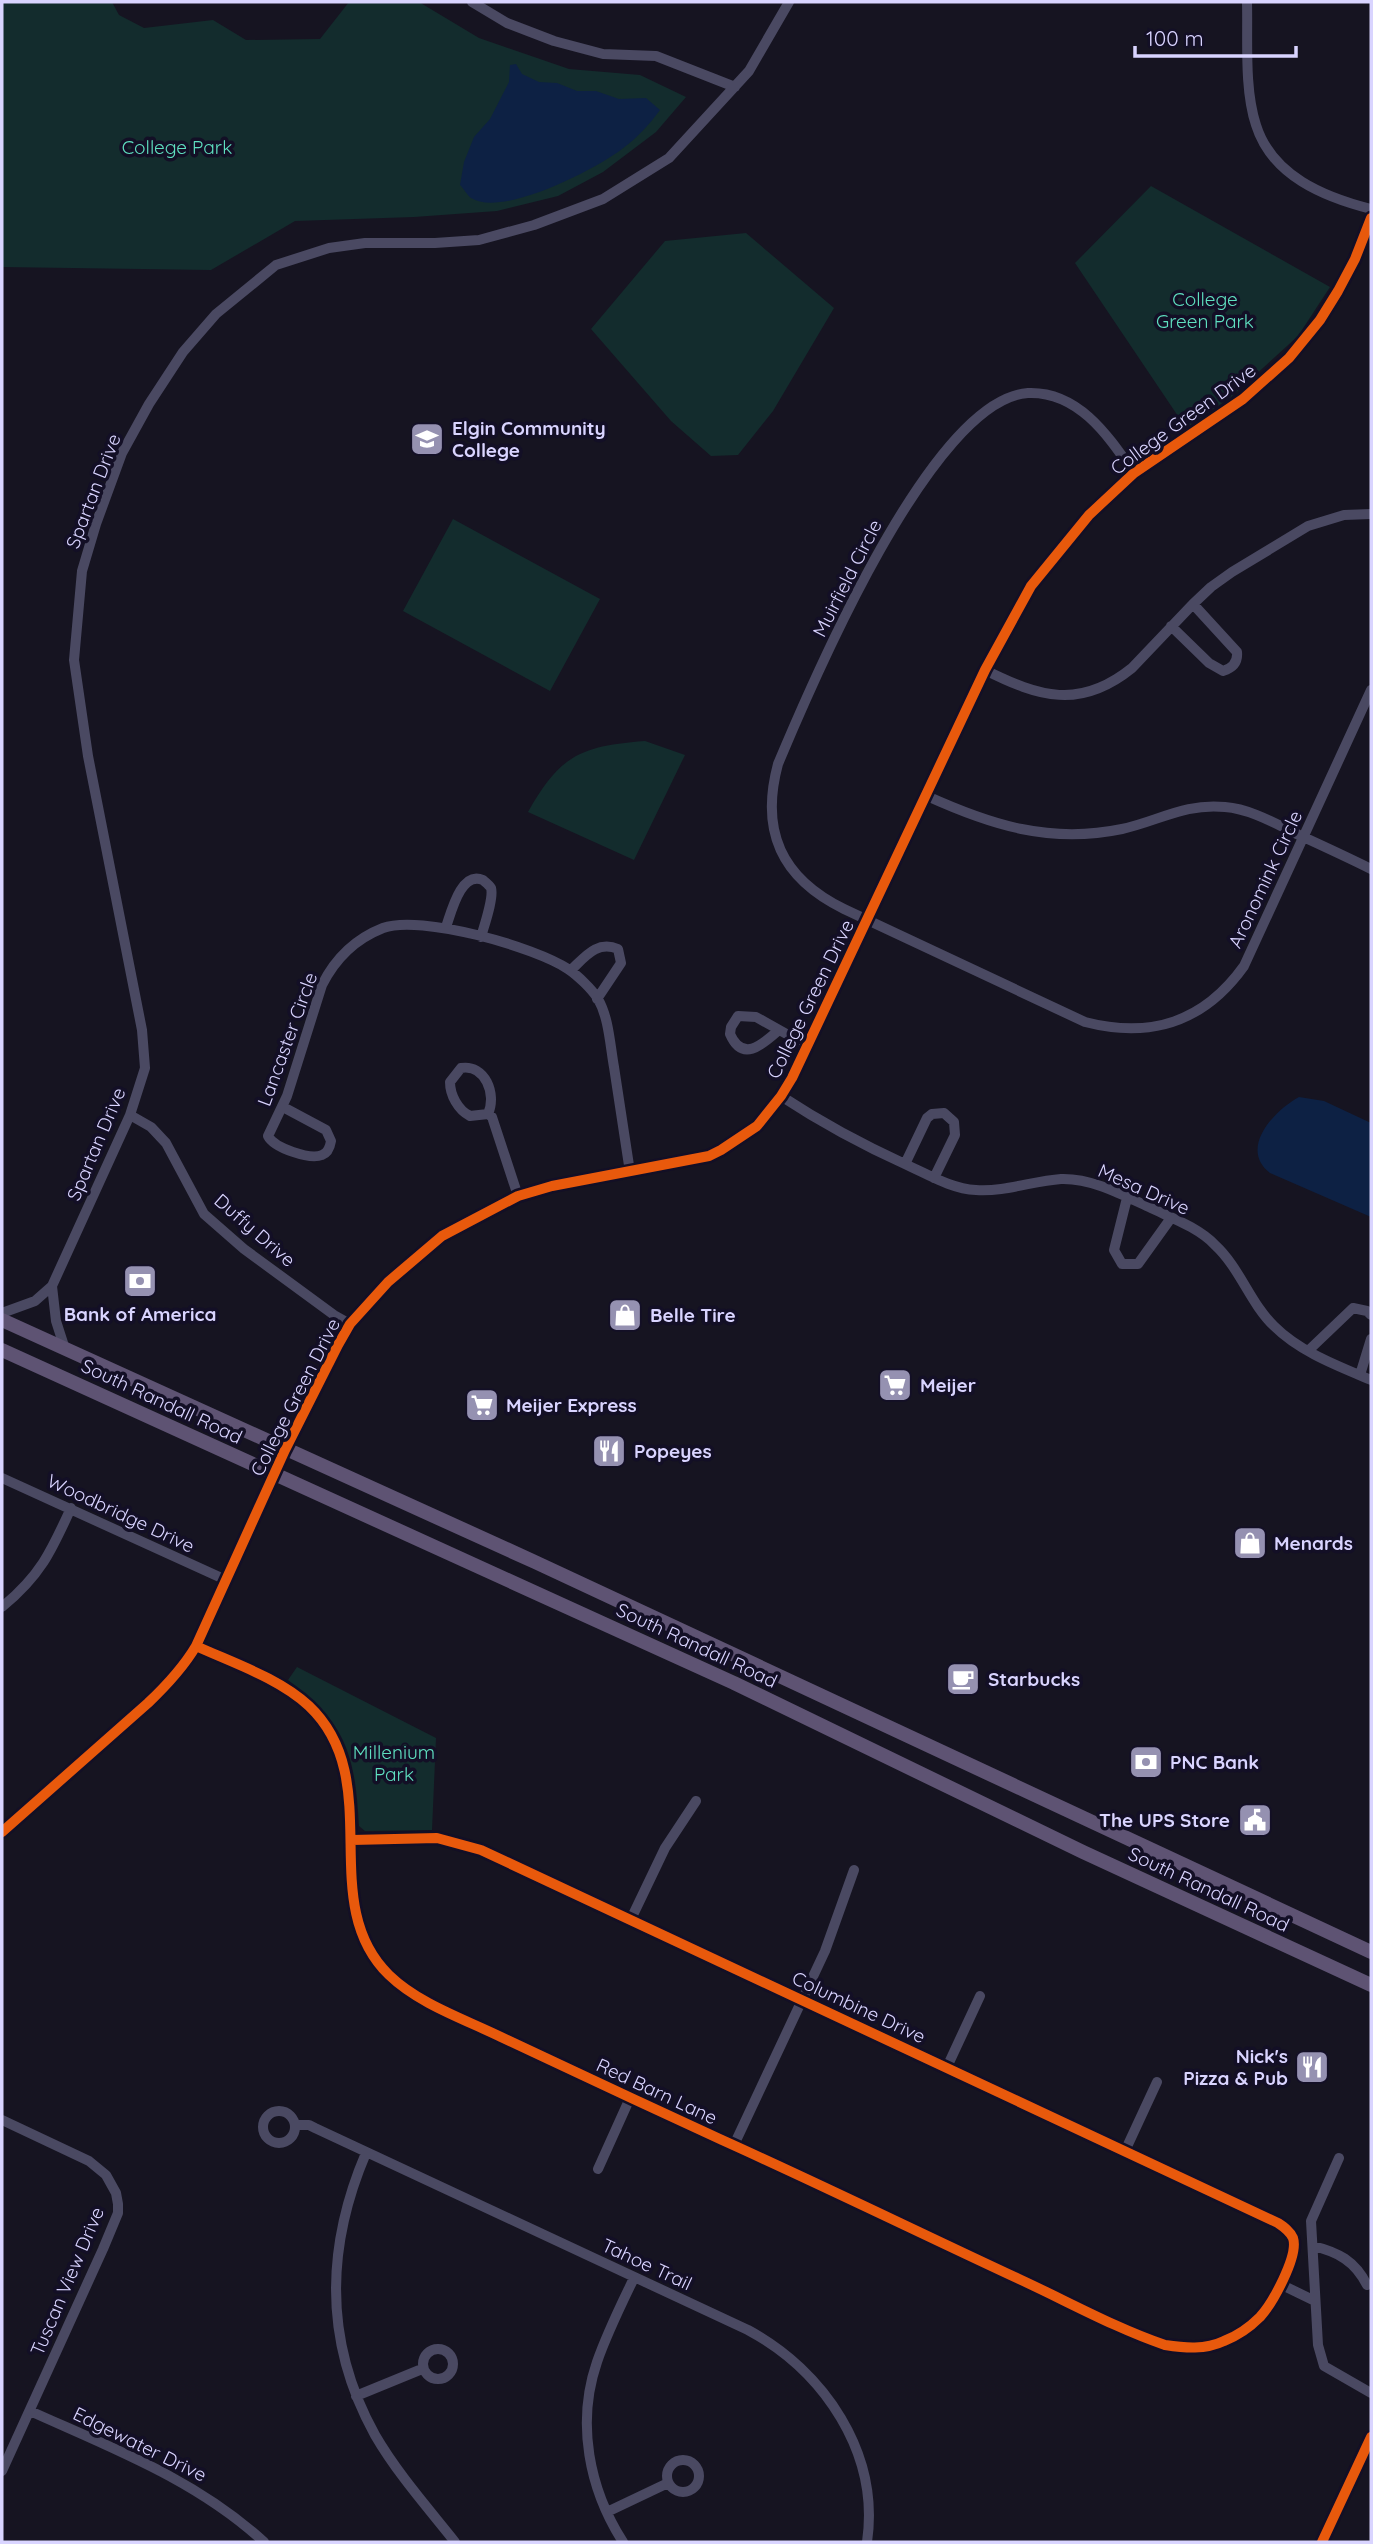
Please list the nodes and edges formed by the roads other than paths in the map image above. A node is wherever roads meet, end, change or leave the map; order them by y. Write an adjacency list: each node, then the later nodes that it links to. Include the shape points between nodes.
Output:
1 (472, 2): 4 (street, via 507,23 554,41 603,54 656,55)
2 (789, 2): 4 (street, Spartan Drive)
3 (1247, 2): 5 (street, via 1250,91 1256,125 1270,153 1313,190)
4 (735, 87): 26 (street, Spartan Drive, via 669,158 603,199 480,240 365,243 329,248 276,265 216,314 183,352 149,404 122,453 82,571 74,660 88,756 142,1030 145,1068)
5 (1371, 209)
6 (1371, 218): 7 (street, College Green Drive, via 1338,291 1289,358 1243,399)
7 (1134, 473): 11 (street, College Green Drive, via 1089,514 1031,586); 16 (street, Muirfield Circle, via 1083,411 1054,397 1018,395 984,412 968,428 892,526 786,745 772,790 772,829 797,875 818,895)
8 (1371, 514): 9 (street, via 1344,515 1308,526 1232,572)
9 (1193, 604): 10 (street); 10 (street, via 1237,652 1236,663 1223,671)
10 (1171, 626): 11 (street, via 1132,668 1091,692 1068,696 1041,693)
11 (985, 670): 13 (street, College Green Drive)
12 (1371, 690): 14 (street, Aronomink Circle)
13 (927, 796): 14 (street, via 988,822 1042,833 1124,829 1186,808 1221,806); 16 (street, College Green Drive)
14 (1304, 837): 15 (street); 16 (street, Aronomink Circle, via 1254,949 1236,978 1191,1015 1164,1026 1118,1028 1085,1022)
15 (1371, 869)
16 (868, 920): 22 (street, College Green Drive)
17 (446, 927): 18 (street, Lancaster Circle); 18 (street, via 461,888 468,881 485,881 491,897); 24 (street, Lancaster Circle, via 406,924 383,928 361,939 336,961 322,985)
18 (481, 937): 19 (street, Lancaster Circle)
19 (571, 970): 20 (street, Lancaster Circle); 20 (street, via 601,946 618,949 621,963)
20 (597, 999): 28 (street, Lancaster Circle, via 608,1030)
21 (779, 1030): 21 (street, via 756,1017 738,1016 730,1034 739,1045 757,1049); 22 (street)
22 (808, 1046): 23 (street, College Green Drive)
23 (781, 1096): 27 (street, Mesa Drive); 28 (street, College Green Drive, via 757,1126 721,1150)
24 (283, 1107): 24 (street, Lancaster Circle, via 326,1130 331,1141 324,1154 314,1156 272,1144 268,1136)
25 (488, 1114): 25 (street, via 492,1097 480,1072 467,1067 455,1072 450,1089 459,1107 470,1116); 30 (street)
26 (130, 1115): 33 (street, Spartan Drive); 37 (street, Duffy Drive, via 166,1143 204,1214 244,1249)
27 (905, 1164): 29 (street, Mesa Drive); 29 (street, via 927,1118 944,1113 954,1122 955,1135)
28 (630, 1172): 30 (street, College Green Drive)
29 (934, 1178): 31 (street, Mesa Drive, via 976,1190 1062,1179 1082,1181)
30 (518, 1196): 37 (street, College Green Drive, via 442,1236 388,1282)
31 (1127, 1198): 32 (street, Mesa Drive); 32 (street, via 1114,1250 1122,1264 1138,1264)
32 (1171, 1218): 41 (street, Mesa Drive, via 1214,1243 1273,1325)
33 (52, 1286): 34 (street, via 36,1301); 39 (street)
34 (2, 1313)
35 (1371, 1315): 41 (street, via 1353,1308)
36 (2, 1320): 39 (main road, South Randall Road)
37 (350, 1324): 44 (street, College Green Drive)
38 (1371, 1339): 42 (street)
39 (65, 1349): 44 (main road, South Randall Road)
40 (2, 1350): 45 (main road, South Randall Road)
41 (1309, 1350): 42 (street, Mesa Drive)
42 (1360, 1375): 43 (street, Mesa Drive)
43 (1371, 1380)
44 (285, 1450): 45 (street, College Green Drive); 56 (main road, South Randall Road)
45 (275, 1474): 48 (street, College Green Drive); 57 (main road, South Randall Road, via 734,1683)
46 (2, 1478): 47 (street, Woodbridge Drive)
47 (71, 1508): 48 (street, Woodbridge Drive); 49 (street, via 43,1566)
48 (226, 1580): 50 (street, College Green Drive)
49 (2, 1607)
50 (196, 1646): 52 (street, College Green Drive, via 171,1682); 53 (street, Red Barn Lane, via 290,1692 325,1726 347,1776)
51 (696, 1801): 55 (street, via 665,1848)
52 (2, 1832)
53 (352, 1840): 55 (street, Columbine Drive, via 455,1841); 62 (street, Red Barn Lane, via 356,1914 388,1974 425,2000)
54 (854, 1870): 59 (street, via 837,1924)
55 (631, 1919): 59 (street, Columbine Drive)
56 (1371, 1952)
57 (1371, 1985)
58 (980, 1996): 60 (street)
59 (802, 2000): 60 (street, Columbine Drive); 65 (street)
60 (947, 2067): 66 (street, Columbine Drive)
61 (1157, 2081): 66 (street)
62 (630, 2098): 65 (street, Red Barn Lane); 69 (street)
63 (2, 2120): 78 (street, Tuscan View Drive, via 100,2168 112,2183 118,2204 114,2224)
64 (296, 2125): 67 (street, Tahoe Trail, via 309,2125)
65 (734, 2145): 72 (street, Red Barn Lane, via 1165,2345 1209,2346 1236,2335 1260,2316)
66 (1125, 2151): 72 (street, Columbine Drive, via 1287,2229 1294,2246)
67 (366, 2153): 71 (street, Tahoe Trail); 77 (street, via 342,2220 335,2280 339,2335)
68 (1339, 2158): 70 (street, via 1312,2215)
69 (598, 2169)
70 (1313, 2246): 73 (street, via 1351,2262); 74 (street)
71 (634, 2278): 82 (street, via 596,2364 588,2404 589,2452 596,2488); 86 (street, Tahoe Trail, via 760,2337 792,2359 819,2386 845,2423 860,2463 867,2490)
72 (1280, 2284): 74 (street)
73 (1367, 2284)
74 (1315, 2301): 76 (street, via 1324,2366)
75 (422, 2369): 77 (street)
76 (1371, 2393)
77 (356, 2396): 84 (street, via 377,2437)
78 (30, 2411): 80 (street, Tuscan View Drive); 83 (street, Edgewater Drive, via 200,2492)
79 (1371, 2437): 87 (main road)
80 (2, 2470)
81 (668, 2483): 82 (street)
82 (607, 2512): 85 (street)
83 (264, 2542)
84 (455, 2542)
85 (623, 2542)
86 (867, 2542)
87 (1322, 2542)

